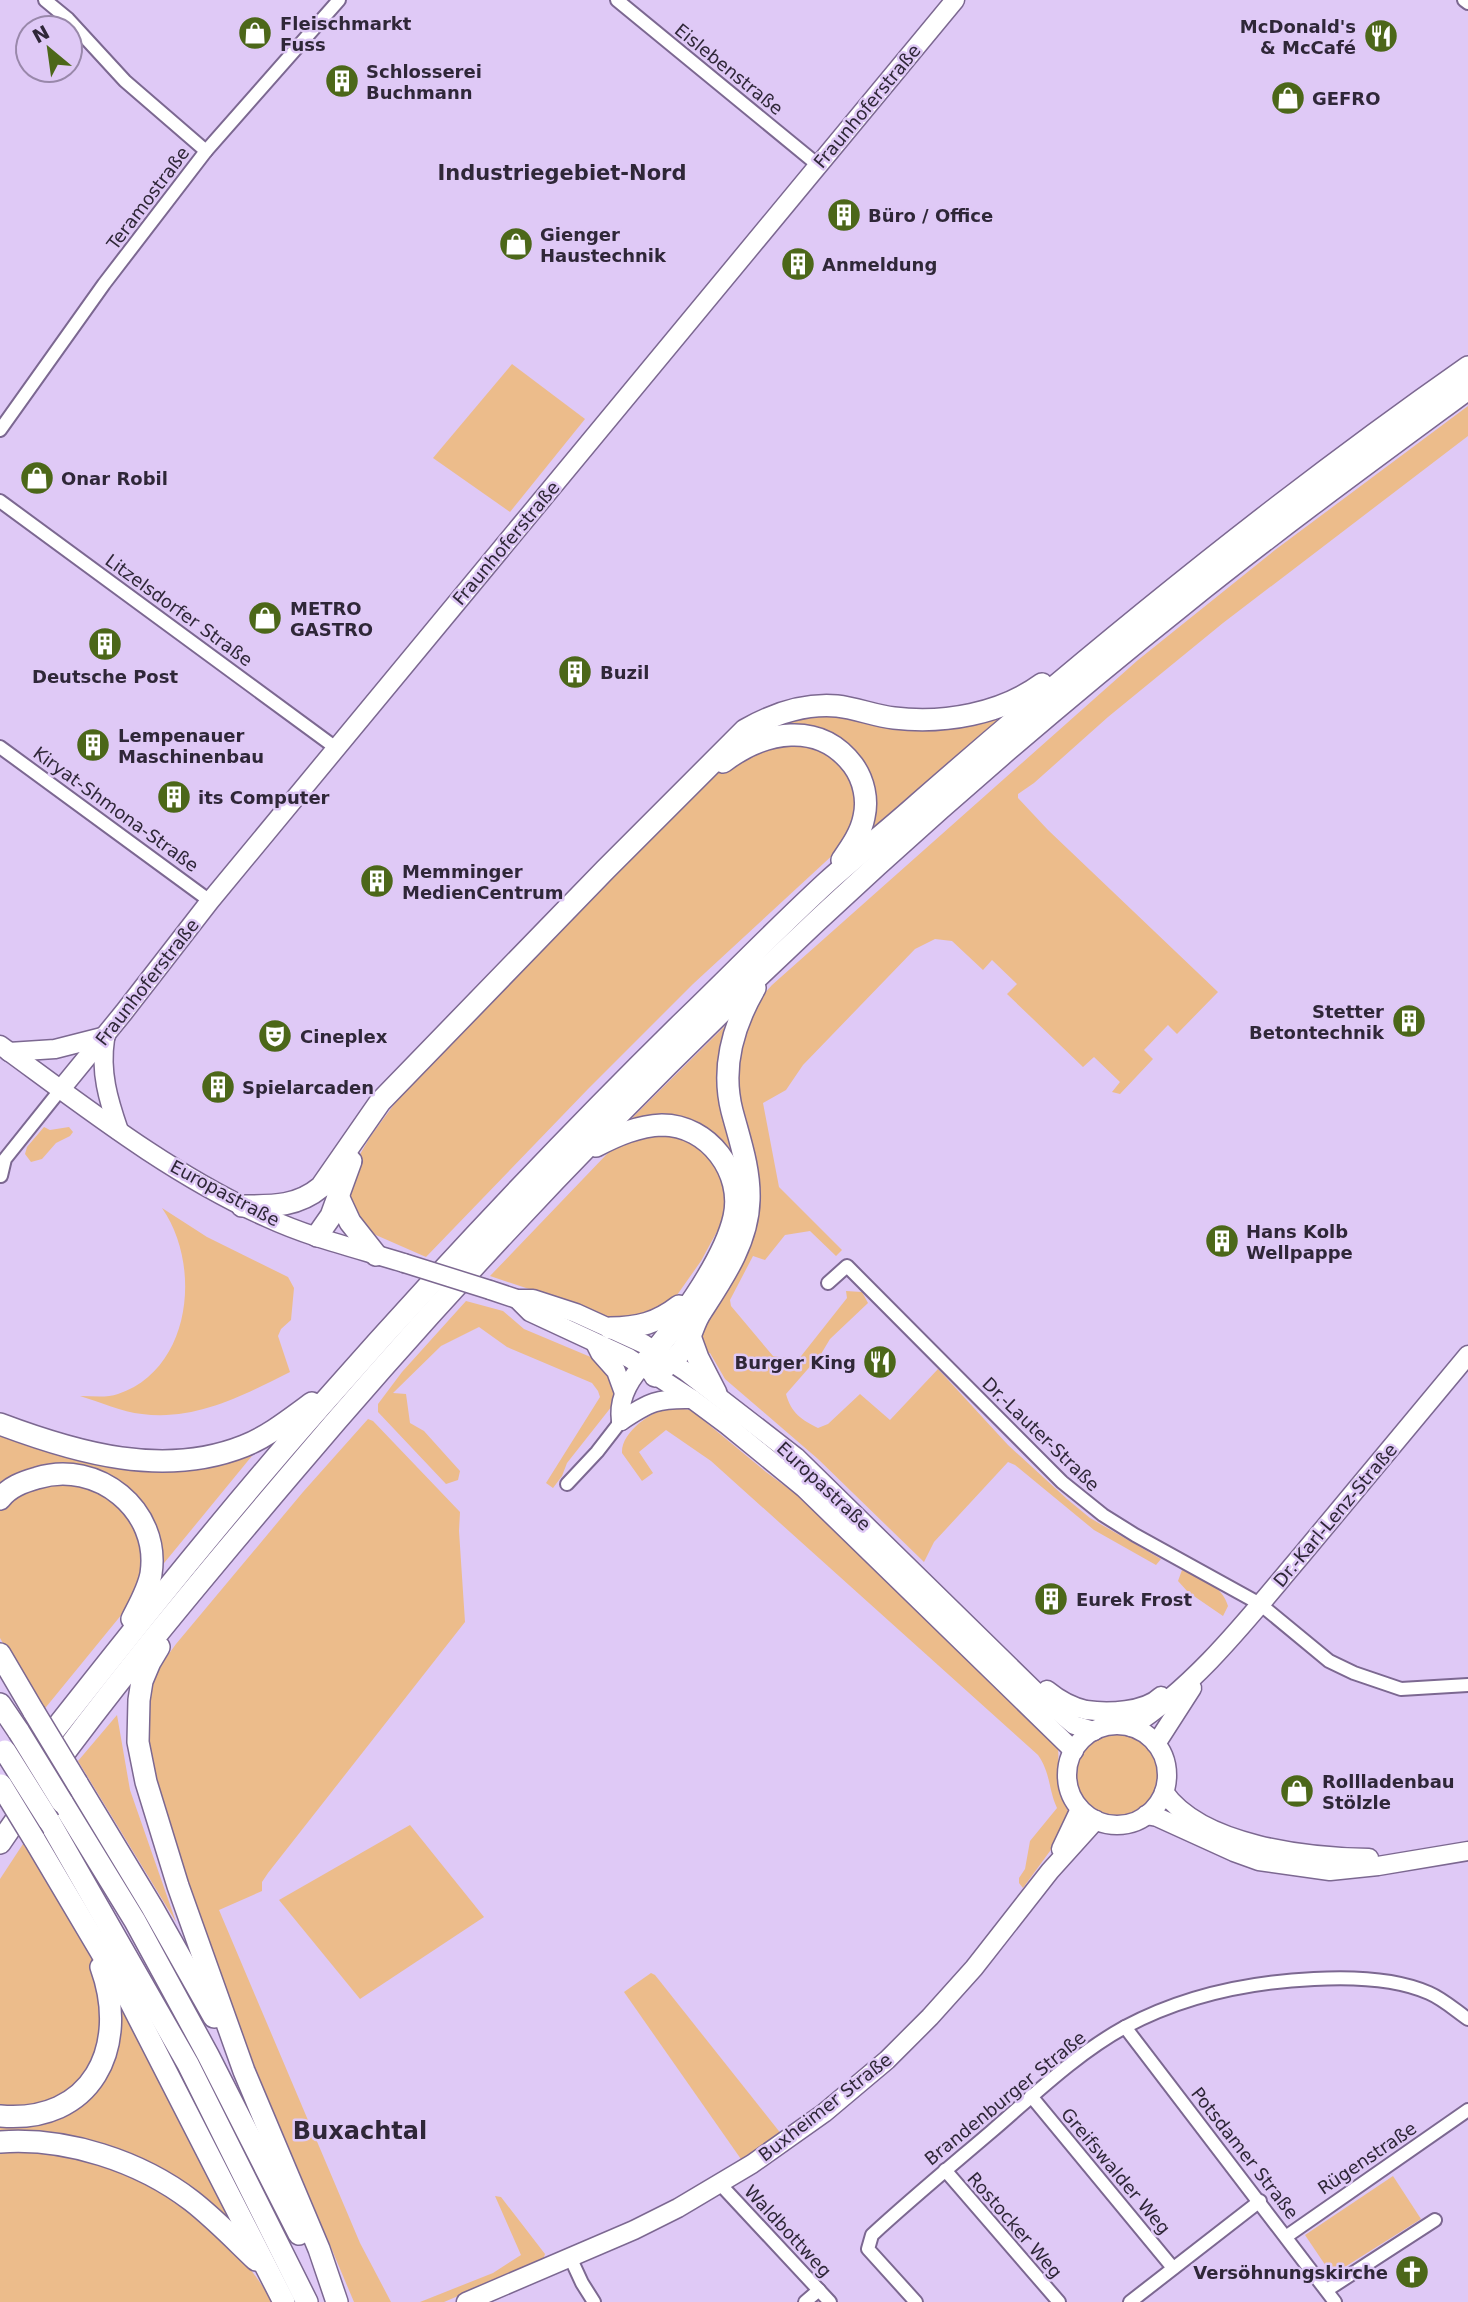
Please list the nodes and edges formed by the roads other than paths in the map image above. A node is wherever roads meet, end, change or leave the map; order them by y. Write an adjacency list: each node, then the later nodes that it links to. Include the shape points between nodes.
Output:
1 (45, 0): 5 (street, via 125,81)
2 (339, 0): 5 (street, Teramostraße)
3 (617, 0): 6 (street, Eislebenstraße)
4 (955, 0): 6 (main road, Fraunhoferstraße)
5 (206, 151): 9 (street, Teramostraße)
6 (818, 165): 13 (main road, Fraunhoferstraße)
7 (1468, 367): 11 (highway, via 1272,510)
8 (1468, 389): 16 (highway, via 1185,603 959,794)
9 (0, 430)
10 (0, 501): 13 (street, Litzelsdorfer Straße)
11 (1122, 629): 14 (highway); 23 (highway, via 1096,639 1039,686 983,712 922,720 836,706 809,707 769,716 745,730 380,1102 356,1134)
12 (0, 747): 15 (street, Kiryat-Shmona-Straße)
13 (336, 748): 15 (main road, Fraunhoferstraße)
14 (827, 882): 23 (highway, via 865,816 860,774 843,751 825,740 785,735 728,758 402,1087 366,1133); 33 (highway, via 564,1142 432,1281)
15 (211, 901): 17 (main road, Fraunhoferstraße)
16 (766, 968): 21 (highway); 30 (highway, via 736,1026 728,1064 728,1093 747,1175 746,1223 726,1273)
17 (106, 1036): 18 (main road, via 55,1049); 19 (main road, Fraunhoferstraße); 20 (main road, via 103,1075)
18 (4, 1048): 19 (main road, Europastraße)
19 (61, 1089): 20 (main road, Europastraße); 22 (street, via 5,1159)
20 (119, 1130): 24 (main road, Europastraße)
21 (579, 1155): 28 (highway, via 625,1132 664,1125 699,1136 726,1163 736,1191 733,1221); 33 (highway)
22 (1, 1176)
23 (334, 1187): 24 (highway, via 294,1204); 25 (highway, via 331,1216); 26 (highway, via 350,1222)
24 (242, 1206): 25 (main road, Europastraße)
25 (317, 1236): 26 (main road, Europastraße)
26 (376, 1255): 29 (main road, Europastraße, bridge, via 517,1300 533,1298)
27 (828, 1283): 43 (street, Dr.-Lauter-Straße, via 847,1266 1084,1501 1135,1535)
28 (687, 1307): 29 (highway, via 679,1306 649,1324); 32 (highway)
29 (603, 1335): 32 (main road, Europastraße); 34 (main road, via 600,1353 616,1371)
30 (690, 1336): 32 (highway, via 685,1345); 35 (highway)
31 (1468, 1355): 43 (main road, Dr.-Karl-Lenz-Straße)
32 (656, 1364): 34 (main road); 35 (main road, Europastraße); 36 (main road, Europastraße); 38 (main road)
33 (365, 1372): 37 (highway); 37 (highway)
34 (624, 1393): 38 (main road, via 619,1406)
35 (716, 1394): 46 (main road, Europastraße, via 796,1457)
36 (692, 1399): 38 (main road, via 646,1404); 54 (main road, Europastraße, via 804,1489)
37 (322, 1411): 39 (highway, via 244,1446 195,1458 147,1462 104,1457); 42 (highway); 45 (highway)
38 (621, 1422): 40 (street)
39 (0, 1424)
40 (567, 1484)
41 (0, 1499): 45 (highway, via 25,1481 71,1473 114,1488 135,1510 149,1538 151,1575)
42 (198, 1585): 61 (highway, via 81,1730); 68 (highway, via 142,1681 138,1742 178,1886)
43 (1260, 1604): 47 (main road, Dr.-Karl-Lenz-Straße); 48 (street, via 1329,1661 1354,1673 1401,1689)
44 (0, 1654): 68 (highway, bridge, via 152,1906)
45 (111, 1658): 57 (highway)
46 (1012, 1667): 47 (main road, via 1072,1706 1099,1710 1148,1704 1177,1678); 51 (main road, Europastraße, via 1074,1726)
47 (1198, 1672): 50 (main road, Dr.-Karl-Lenz-Straße, via 1161,1707); 52 (main road, Dr.-Karl-Lenz-Straße)
48 (1468, 1685)
49 (0, 1704): 85 (highway, bridge, via 135,1921 208,2055)
50 (1131, 1727): 51 (main road); 52 (main road)
51 (1094, 1731): 54 (main road)
52 (1156, 1744): 56 (main road, via 1166,1762)
53 (3, 1747): 84 (highway, bridge, via 188,2064)
54 (1074, 1751): 58 (main road, via 1068,1781)
55 (0, 1783): 65 (highway, bridge)
56 (1164, 1792): 59 (main road); 63 (main road, via 1182,1813 1254,1844 1292,1853)
57 (0, 1799)
58 (1080, 1808): 60 (main road); 64 (main road, Buxheimer Straße)
59 (1146, 1815): 60 (main road, via 1116,1825); 63 (main road, via 1234,1852 1286,1866 1330,1871)
60 (1096, 1820): 64 (main road, Buxheimer Straße)
61 (0, 1843)
62 (1468, 1851): 63 (main road)
63 (1411, 1859)
64 (1050, 1871): 74 (main road, Buxheimer Straße, via 974,1968 887,2060 794,2135)
65 (76, 1908): 71 (highway, via 109,1994 110,2039 101,2067 85,2088 60,2106 32,2116); 80 (highway, via 130,2001)
66 (1468, 2020): 67 (street, Brandenburger Straße, via 1446,2003 1411,1987 1331,1978 1275,1982 1213,1994 1165,2008)
67 (1125, 2027): 69 (street, Brandenburger Straße); 75 (street, Potsdamer Straße)
68 (244, 2071): 86 (highway)
69 (1031, 2096): 73 (street, Brandenburger Straße); 79 (street, Greifswalder Weg)
70 (1468, 2110): 77 (street, Rügenstraße)
71 (0, 2116)
72 (0, 2141): 80 (highway, via 47,2143 130,2165 193,2202)
73 (945, 2170): 91 (street, Brandenburger Straße, via 872,2235 869,2249); 92 (street, Rostocker Weg)
74 (720, 2184): 78 (main road, Buxheimer Straße, via 657,2219); 81 (street, Waldbottweg)
75 (1259, 2202): 77 (street, Potsdamer Straße); 79 (street)
76 (1435, 2220): 82 (street)
77 (1287, 2236): 82 (street, Potsdamer Straße)
78 (570, 2257): 87 (main road, Buxheimer Straße); 88 (street)
79 (1173, 2268): 93 (street)
80 (267, 2271): 83 (highway)
81 (819, 2290): 89 (street); 90 (street, Waldbottweg)
82 (1327, 2290): 94 (street, Potsdamer Straße)
83 (284, 2302)
84 (307, 2302)
85 (331, 2302)
86 (337, 2302)
87 (466, 2302)
88 (594, 2302)
89 (805, 2302)
90 (830, 2302)
91 (916, 2302)
92 (1059, 2302)
93 (1130, 2302)
94 (1335, 2302)

